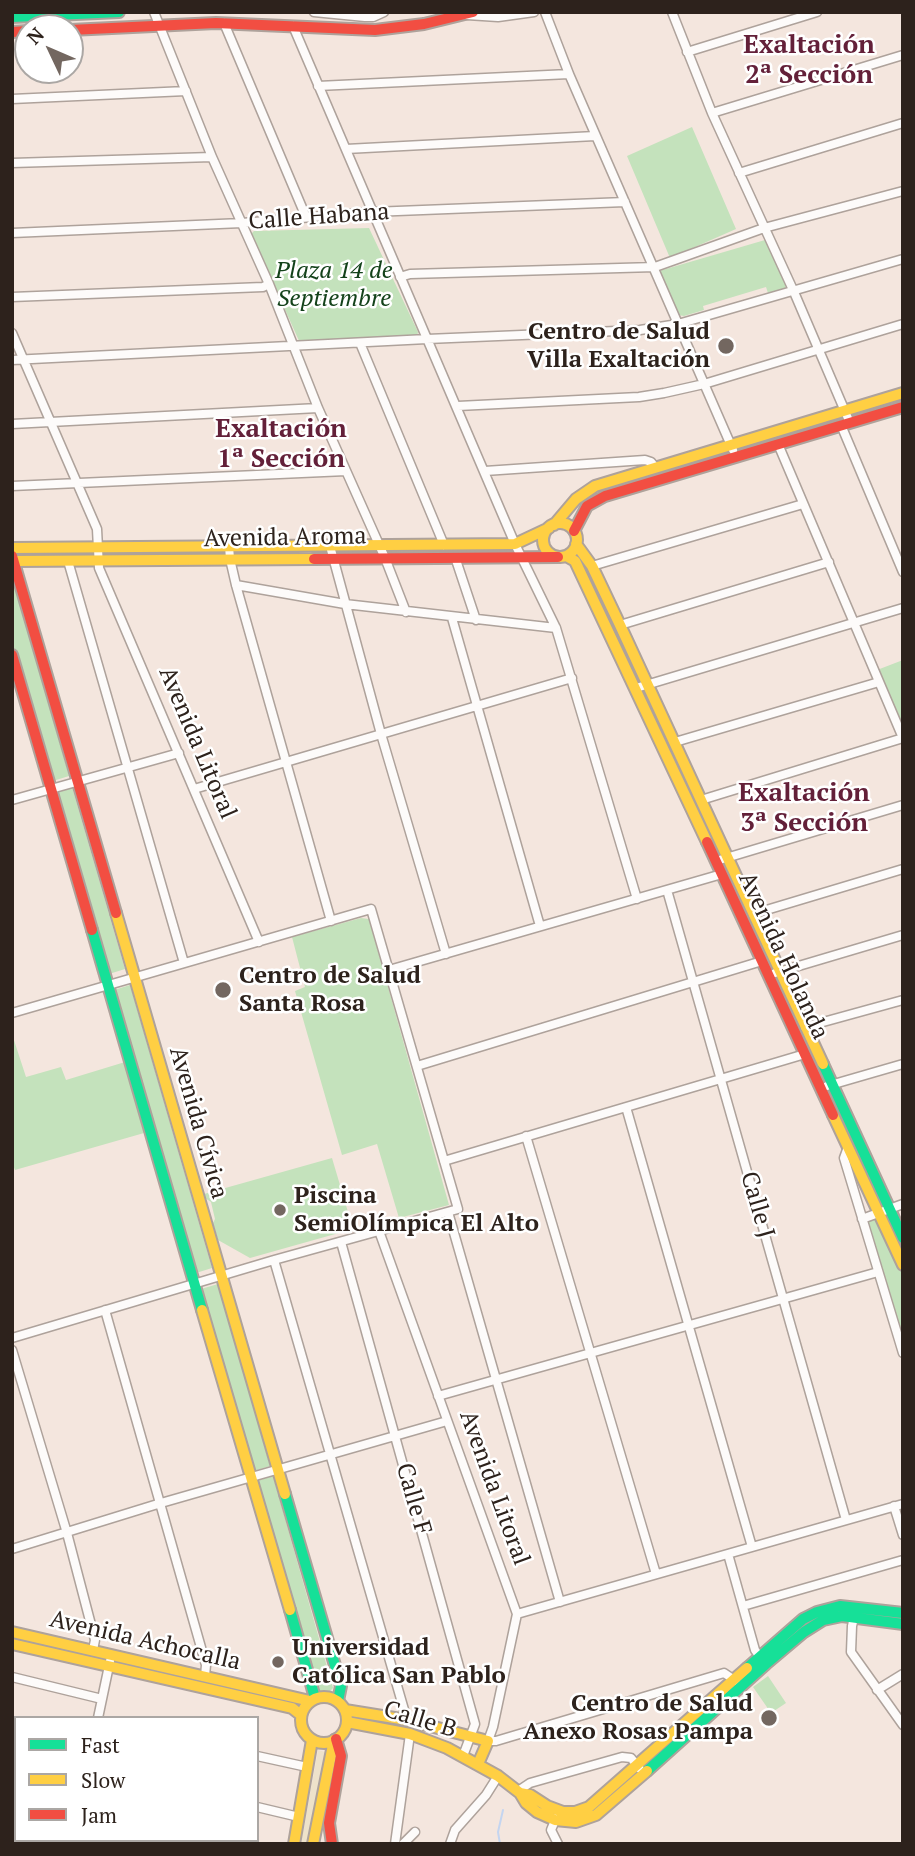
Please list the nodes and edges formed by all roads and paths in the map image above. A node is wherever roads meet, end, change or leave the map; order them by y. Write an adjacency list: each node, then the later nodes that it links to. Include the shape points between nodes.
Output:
1 (118, 12): 10 (street)
2 (154, 12): 17 (street)
3 (266, 12): 15 (street)
4 (314, 12): 11 (street)
5 (384, 12): 11 (street, via 373,17)
6 (534, 12): 12 (street, via 498,17)
7 (545, 12): 22 (street)
8 (672, 12): 20 (street)
9 (817, 12): 20 (street)
10 (93, 13): 13 (street); 19 (street)
11 (326, 13)
12 (470, 13): 16 (street, via 375,30)
13 (12, 16)
14 (224, 23): 15 (street); 17 (street); 36 (street)
15 (266, 25): 16 (street)
16 (293, 26): 23 (street)
17 (159, 27): 19 (street); 24 (street)
18 (84, 29): 19 (street)
19 (95, 29)
20 (687, 52): 26 (street)
21 (903, 55): 26 (street)
22 (569, 74): 23 (street); 28 (street)
23 (318, 86): 29 (street)
24 (186, 91): 25 (street); 30 (street)
25 (12, 99)
26 (712, 113): 32 (street)
27 (903, 123): 32 (street)
28 (595, 136): 29 (street); 34 (street)
29 (346, 149): 35 (street)
30 (212, 158): 31 (street); 37 (street)
31 (12, 163)
32 (739, 173): 38 (street)
33 (903, 191): 38 (street)
34 (625, 202): 35 (street, Calle Habana); 41 (street)
35 (372, 212): 36 (street, Calle Habana); 42 (street)
36 (306, 218): 37 (street, Calle Habana)
37 (242, 223): 39 (street, Calle Habana); 43 (street)
38 (764, 229): 41 (street); 44 (street)
39 (12, 233)
40 (903, 259): 44 (street)
41 (655, 267): 42 (street); 46 (street)
42 (400, 277): 49 (street)
43 (269, 284): 45 (street); 51 (street)
44 (794, 292): 46 (street); 52 (street)
45 (12, 297)
46 (678, 324): 49 (street, via 640,330); 55 (street)
47 (903, 324): 52 (street)
48 (12, 333): 54 (street, Avenida Litoral)
49 (427, 339): 50 (street); 57 (street)
50 (360, 343): 51 (street); 78 (street)
51 (294, 345): 54 (street); 58 (street)
52 (819, 350): 55 (street); 60 (street)
53 (12, 360): 54 (street)
54 (25, 360): 61 (street, Avenida Litoral)
55 (704, 384): 57 (street, via 639,397); 64 (street)
56 (903, 393): 60 (street, Avenida Aroma)
57 (458, 406): 69 (street)
58 (318, 408): 61 (street); 68 (street)
59 (902, 409): 63 (street)
60 (845, 410): 63 (street); 64 (street, Avenida Aroma)
61 (51, 421): 62 (street); 70 (street, Avenida Litoral)
62 (12, 424)
63 (846, 424): 65 (street); 95 (street)
64 (732, 444): 66 (street); 67 (street, Avenida Aroma)
65 (778, 444): 66 (street); 72 (street)
66 (736, 456): 74 (street, via 598,499 583,511)
67 (655, 467): 69 (street, via 645,460); 73 (street, Avenida Aroma, via 585,492)
68 (346, 471): 70 (street); 77 (street)
69 (485, 471): 75 (street)
70 (78, 483): 71 (street); 82 (street, Avenida Litoral, via 97,529)
71 (12, 486)
72 (803, 504): 92 (street); 93 (street)
73 (551, 526): 74 (street, via 563,524); 75 (street, Avenida Aroma); 83 (street, via 544,542 548,552)
74 (574, 531): 76 (street)
75 (516, 544): 78 (street, Avenida Aroma); 85 (street)
76 (576, 544): 83 (street); 93 (street, Avenida Holanda)
77 (378, 545): 78 (street, Avenida Aroma); 80 (street, Avenida Aroma); 86 (street)
78 (444, 545)
79 (229, 546): 80 (street, Avenida Aroma); 82 (street, Avenida Aroma); 88 (street)
80 (330, 546): 89 (street)
81 (12, 548): 82 (street, Avenida Aroma)
82 (99, 548): 90 (street, Avenida Litoral)
83 (562, 556): 85 (street, Avenida Aroma); 94 (street, Avenida Holanda, via 572,558)
84 (455, 557): 85 (street, Avenida Aroma); 86 (street, Avenida Aroma); 101 (street)
85 (523, 557): 104 (street)
86 (385, 558): 89 (street, Avenida Aroma); 99 (street)
87 (13, 559): 91 (street, Avenida Aroma); 116 (street, Avenida Cívica)
88 (229, 559): 89 (street, Avenida Aroma); 90 (street, Avenida Aroma); 96 (street)
89 (333, 559): 97 (street)
90 (99, 560): 91 (street, Avenida Aroma); 113 (street, Avenida Litoral)
91 (68, 561): 115 (street)
92 (829, 562): 102 (street); 103 (street)
93 (590, 563): 94 (street); 103 (street, Avenida Holanda)
94 (578, 566): 108 (street, Avenida Holanda)
95 (903, 572)
96 (236, 585): 97 (street); 114 (street)
97 (345, 604): 99 (street); 110 (street)
98 (903, 608): 102 (street)
99 (406, 612): 100 (street)
100 (452, 618): 101 (street); 109 (street)
101 (476, 620): 104 (street)
102 (854, 624): 107 (street); 108 (street)
103 (620, 625): 108 (street, Avenida Holanda)
104 (556, 628): 106 (street)
105 (12, 655): 117 (street, Avenida Cívica)
106 (572, 678): 109 (street); 126 (street)
107 (878, 682): 111 (street); 112 (street)
108 (641, 686): 112 (street, Avenida Holanda); 122 (street, Avenida Holanda)
109 (477, 706): 110 (street); 129 (street)
110 (381, 734): 114 (street); 132 (street)
111 (903, 738): 120 (street)
112 (675, 743): 120 (street, Avenida Holanda)
113 (179, 753): 115 (street); 118 (street, Avenida Litoral)
114 (287, 762): 118 (street); 128 (street)
115 (128, 768): 116 (street); 134 (street)
116 (77, 782): 117 (street); 137 (street, Avenida Cívica)
117 (51, 789): 119 (street); 139 (street, Avenida Cívica)
118 (194, 789): 131 (street, Avenida Litoral)
119 (12, 800)
120 (701, 800): 122 (street, Avenida Holanda)
121 (903, 805): 122 (street)
122 (722, 859): 124 (street, Avenida Holanda); 127 (street, Avenida Holanda)
123 (903, 869): 127 (street)
124 (722, 874): 125 (street); 133 (street, Avenida Holanda)
125 (667, 890): 126 (street); 138 (street, Calle J)
126 (637, 898): 129 (street)
127 (753, 914): 136 (street, Avenida Holanda)
128 (331, 921): 131 (street); 135 (street, via 371,909)
129 (540, 926): 132 (street)
130 (903, 935): 136 (street)
131 (259, 942): 134 (street)
132 (446, 954): 135 (street)
133 (762, 961): 136 (street, Avenida Holanda); 138 (street)
134 (184, 963): 137 (street)
135 (389, 970): 146 (street)
136 (774, 974): 143 (street, Avenida Holanda); 144 (street, Avenida Holanda)
137 (134, 978): 139 (street); 163 (street, Avenida Cívica)
138 (693, 982): 146 (street); 147 (street, Calle J)
139 (109, 985): 142 (street); 164 (street, Avenida Cívica)
140 (903, 1000): 143 (street)
141 (12, 1002): 142 (street)
142 (14, 1012)
143 (805, 1027): 148 (street, Avenida Holanda)
144 (805, 1054): 147 (street); 148 (street, Avenida Holanda)
145 (903, 1064): 148 (street)
146 (417, 1066): 152 (street)
147 (721, 1079): 149 (street); 165 (street, Calle J)
148 (826, 1086): 151 (street, Avenida Holanda); 154 (street, Avenida Holanda)
149 (626, 1107): 150 (street); 167 (street)
150 (526, 1136): 152 (street); 170 (street)
151 (848, 1147): 154 (street, Avenida Holanda); 156 (street, via 844,1158)
152 (444, 1161): 155 (street, via 458,1209)
153 (903, 1203): 154 (street)
154 (884, 1210): 156 (street); 158 (street, Avenida Holanda); 161 (street, Avenida Holanda)
155 (447, 1212): 157 (street); 172 (street)
156 (862, 1219): 162 (street)
157 (379, 1231): 159 (street); 173 (street, Avenida Litoral)
158 (903, 1238)
159 (341, 1241): 160 (street); 175 (street, Calle F)
160 (274, 1260): 163 (street); 176 (street)
161 (903, 1265)
162 (878, 1272): 165 (street); 171 (street)
163 (221, 1276): 164 (street); 177 (street, Avenida Cívica)
164 (194, 1283): 166 (street); 178 (street, Avenida Cívica)
165 (783, 1299): 167 (street); 181 (street, Calle J)
166 (105, 1310): 168 (street); 179 (street)
167 (689, 1325): 170 (street); 184 (street)
168 (12, 1338)
169 (12, 1350): 182 (street)
170 (590, 1353): 172 (street); 188 (street)
171 (903, 1353)
172 (496, 1380): 173 (street); 189 (street)
173 (439, 1396): 174 (street, Avenida Litoral)
174 (447, 1421): 175 (street); 193 (street, Avenida Litoral)
175 (395, 1437): 176 (street); 214 (street, Calle F, via 475,1724)
176 (330, 1455): 177 (street); 211 (street)
177 (277, 1471): 178 (street); 208 (street, Avenida Cívica, via 341,1686)
178 (251, 1479): 179 (street); 207 (street, Avenida Cívica)
179 (161, 1503): 182 (street); 201 (street, via 206,1665)
180 (899, 1505): 181 (street); 183 (street)
181 (846, 1520): 184 (street)
182 (67, 1533): 185 (street); 197 (street, via 95,1640)
183 (903, 1535)
184 (752, 1547): 186 (street)
185 (12, 1549)
186 (728, 1554): 188 (street); 190 (street)
187 (903, 1560): 190 (street)
188 (656, 1574): 189 (street)
189 (560, 1602): 193 (street)
190 (743, 1606): 199 (street)
191 (855, 1612): 192 (street); 194 (street); 199 (street, via 823,1620); 205 (street, via 851,1652)
192 (903, 1613)
193 (517, 1614): 217 (street)
194 (903, 1624)
195 (12, 1632): 197 (street, Avenida Achocalla)
196 (12, 1644): 198 (street, Avenida Achocalla)
197 (93, 1650): 198 (street, Avenida Achocalla)
198 (111, 1660): 201 (street, Avenida Achocalla); 206 (street); 209 (street, Avenida Achocalla, via 292,1708)
199 (762, 1660): 203 (street); 204 (street)
200 (903, 1674): 205 (street)
201 (205, 1676): 207 (street, Avenida Achocalla)
202 (12, 1677): 206 (street)
203 (733, 1678): 204 (street); 217 (street, via 724,1673); 221 (street)
204 (742, 1687): 223 (street)
205 (877, 1690): 212 (street)
206 (102, 1699): 210 (street)
207 (312, 1700): 208 (street, via 326,1696); 209 (street)
208 (343, 1711): 211 (street, Calle B); 213 (street, Calle B); 216 (street, via 343,1733)
209 (301, 1715): 215 (street, via 304,1732)
210 (98, 1716)
211 (407, 1720): 214 (street, Calle B)
212 (903, 1725)
213 (410, 1734): 219 (street, Calle B); 233 (street)
214 (471, 1737): 217 (street, Calle B); 219 (street, Calle F)
215 (312, 1740): 216 (street); 222 (street)
216 (335, 1740): 231 (street); 232 (street, via 341,1756 330,1824)
217 (488, 1741): 220 (street)
218 (259, 1756): 222 (street)
219 (463, 1756): 220 (street, Calle B)
220 (478, 1764): 224 (street, Calle B)
221 (637, 1765): 223 (street); 225 (street, via 622,1757 530,1783); 227 (street, via 589,1807)
222 (307, 1767): 228 (street)
223 (645, 1774): 227 (street, via 596,1815 576,1822)
224 (498, 1776): 225 (street, Calle B); 235 (street, via 454,1830)
225 (519, 1792): 227 (street, Calle B, via 537,1812)
226 (259, 1807): 228 (street)
227 (556, 1815): 236 (street, via 551,1830)
228 (299, 1817): 230 (street)
229 (415, 1832): 234 (street)
230 (294, 1844)
231 (313, 1844)
232 (332, 1844)
233 (395, 1844)
234 (403, 1844)
235 (450, 1844)
236 (558, 1844)

